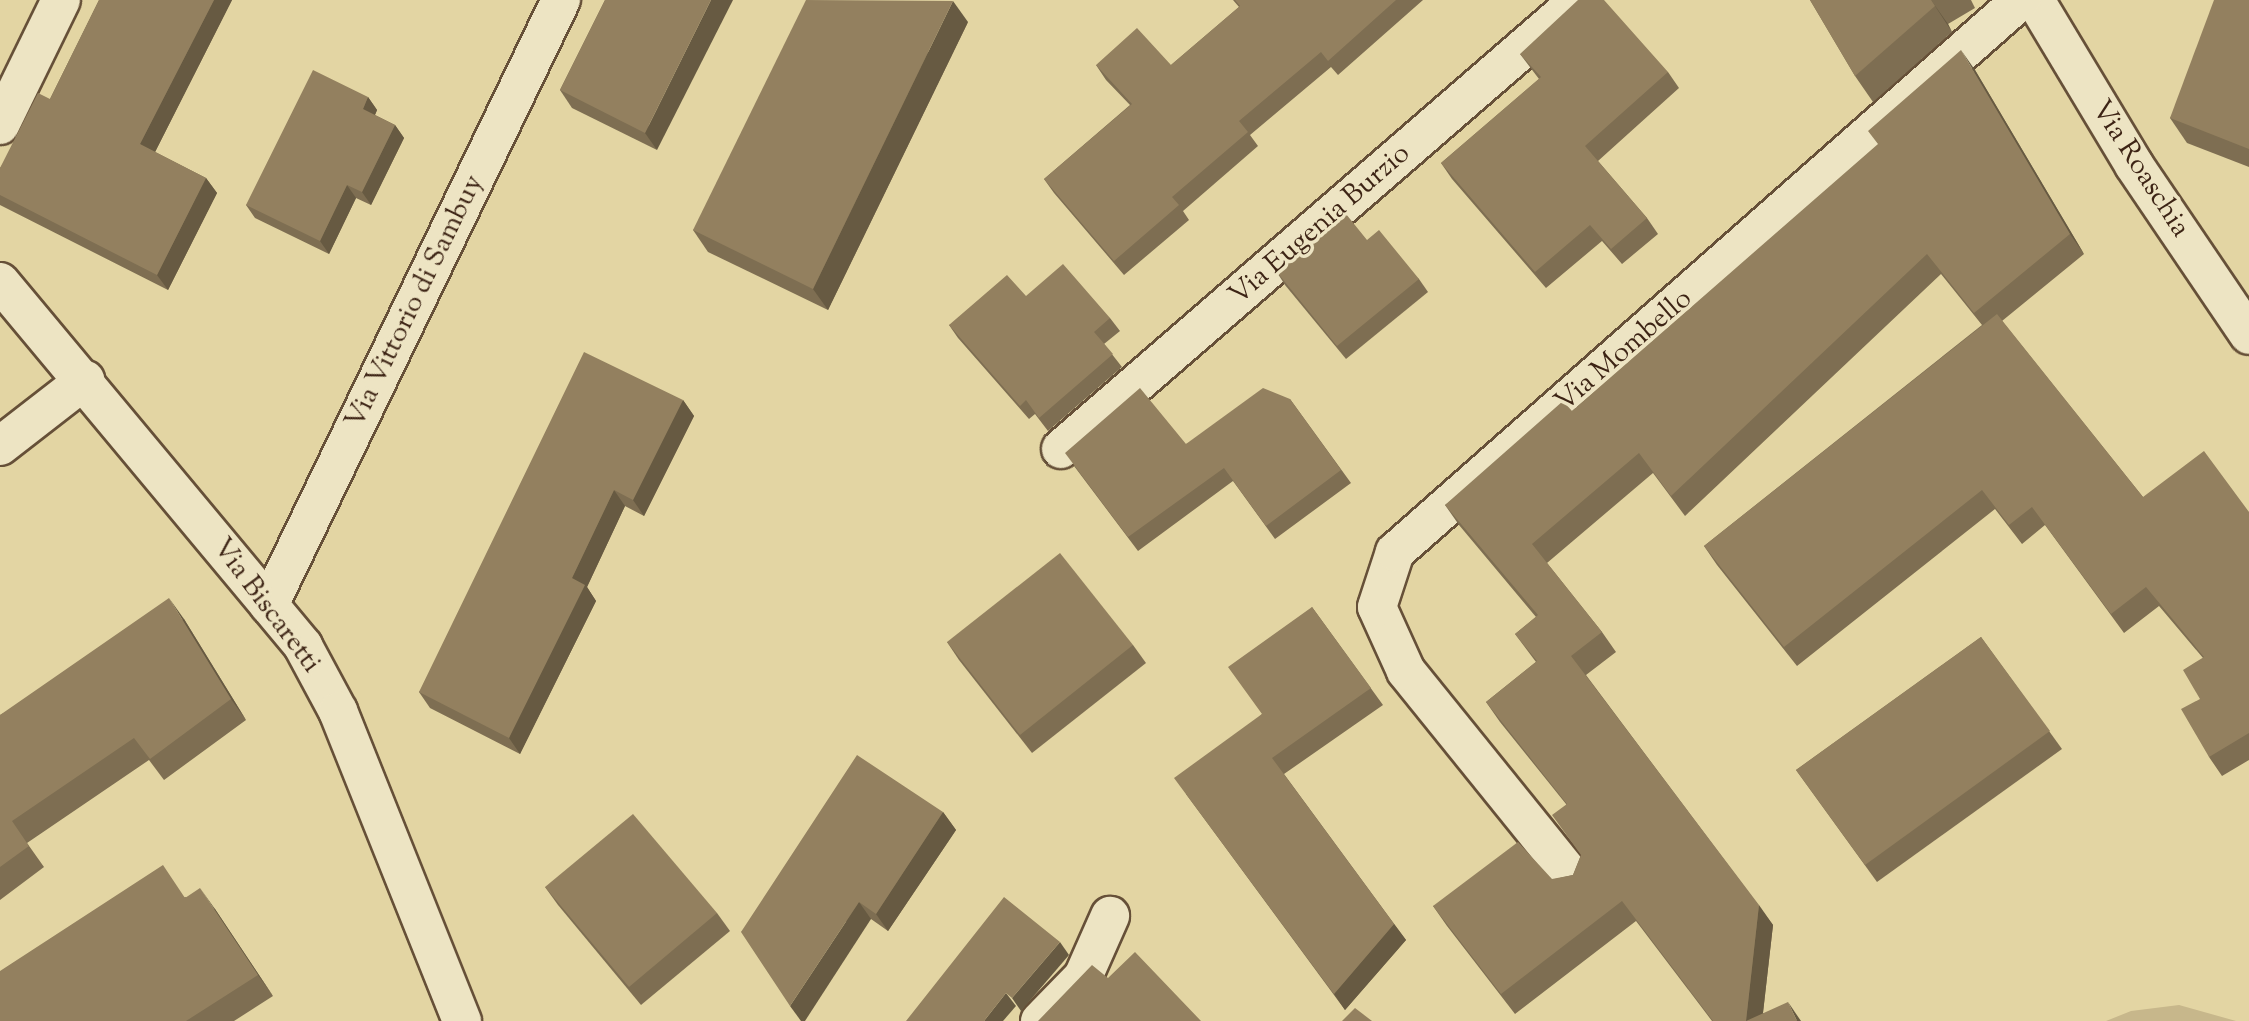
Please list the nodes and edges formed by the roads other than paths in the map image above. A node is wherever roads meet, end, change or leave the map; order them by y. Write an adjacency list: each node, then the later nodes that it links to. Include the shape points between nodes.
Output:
1 (61, 0): 6 (street)
2 (561, 0): 12 (street, Via Vittorio di Sambuy)
3 (1579, 0): 11 (street, Via Eugenia Burzio)
4 (2021, 0): 13 (street, Via Mombello, via 1395,552 1377,607 1406,671)
5 (2035, 0): 8 (street, Via Roaschia, via 2134,165)
6 (0, 125)
7 (0, 282): 9 (street, Via Biscaretti)
8 (2249, 335)
9 (85, 380): 10 (street); 12 (street, Via Biscaretti)
10 (0, 446)
11 (1061, 449)
12 (270, 605): 15 (street, Via Biscaretti, via 303,646 338,711)
13 (1573, 878)
14 (1110, 915): 16 (street, via 1083,977)
15 (462, 1021)
16 (1040, 1021)

